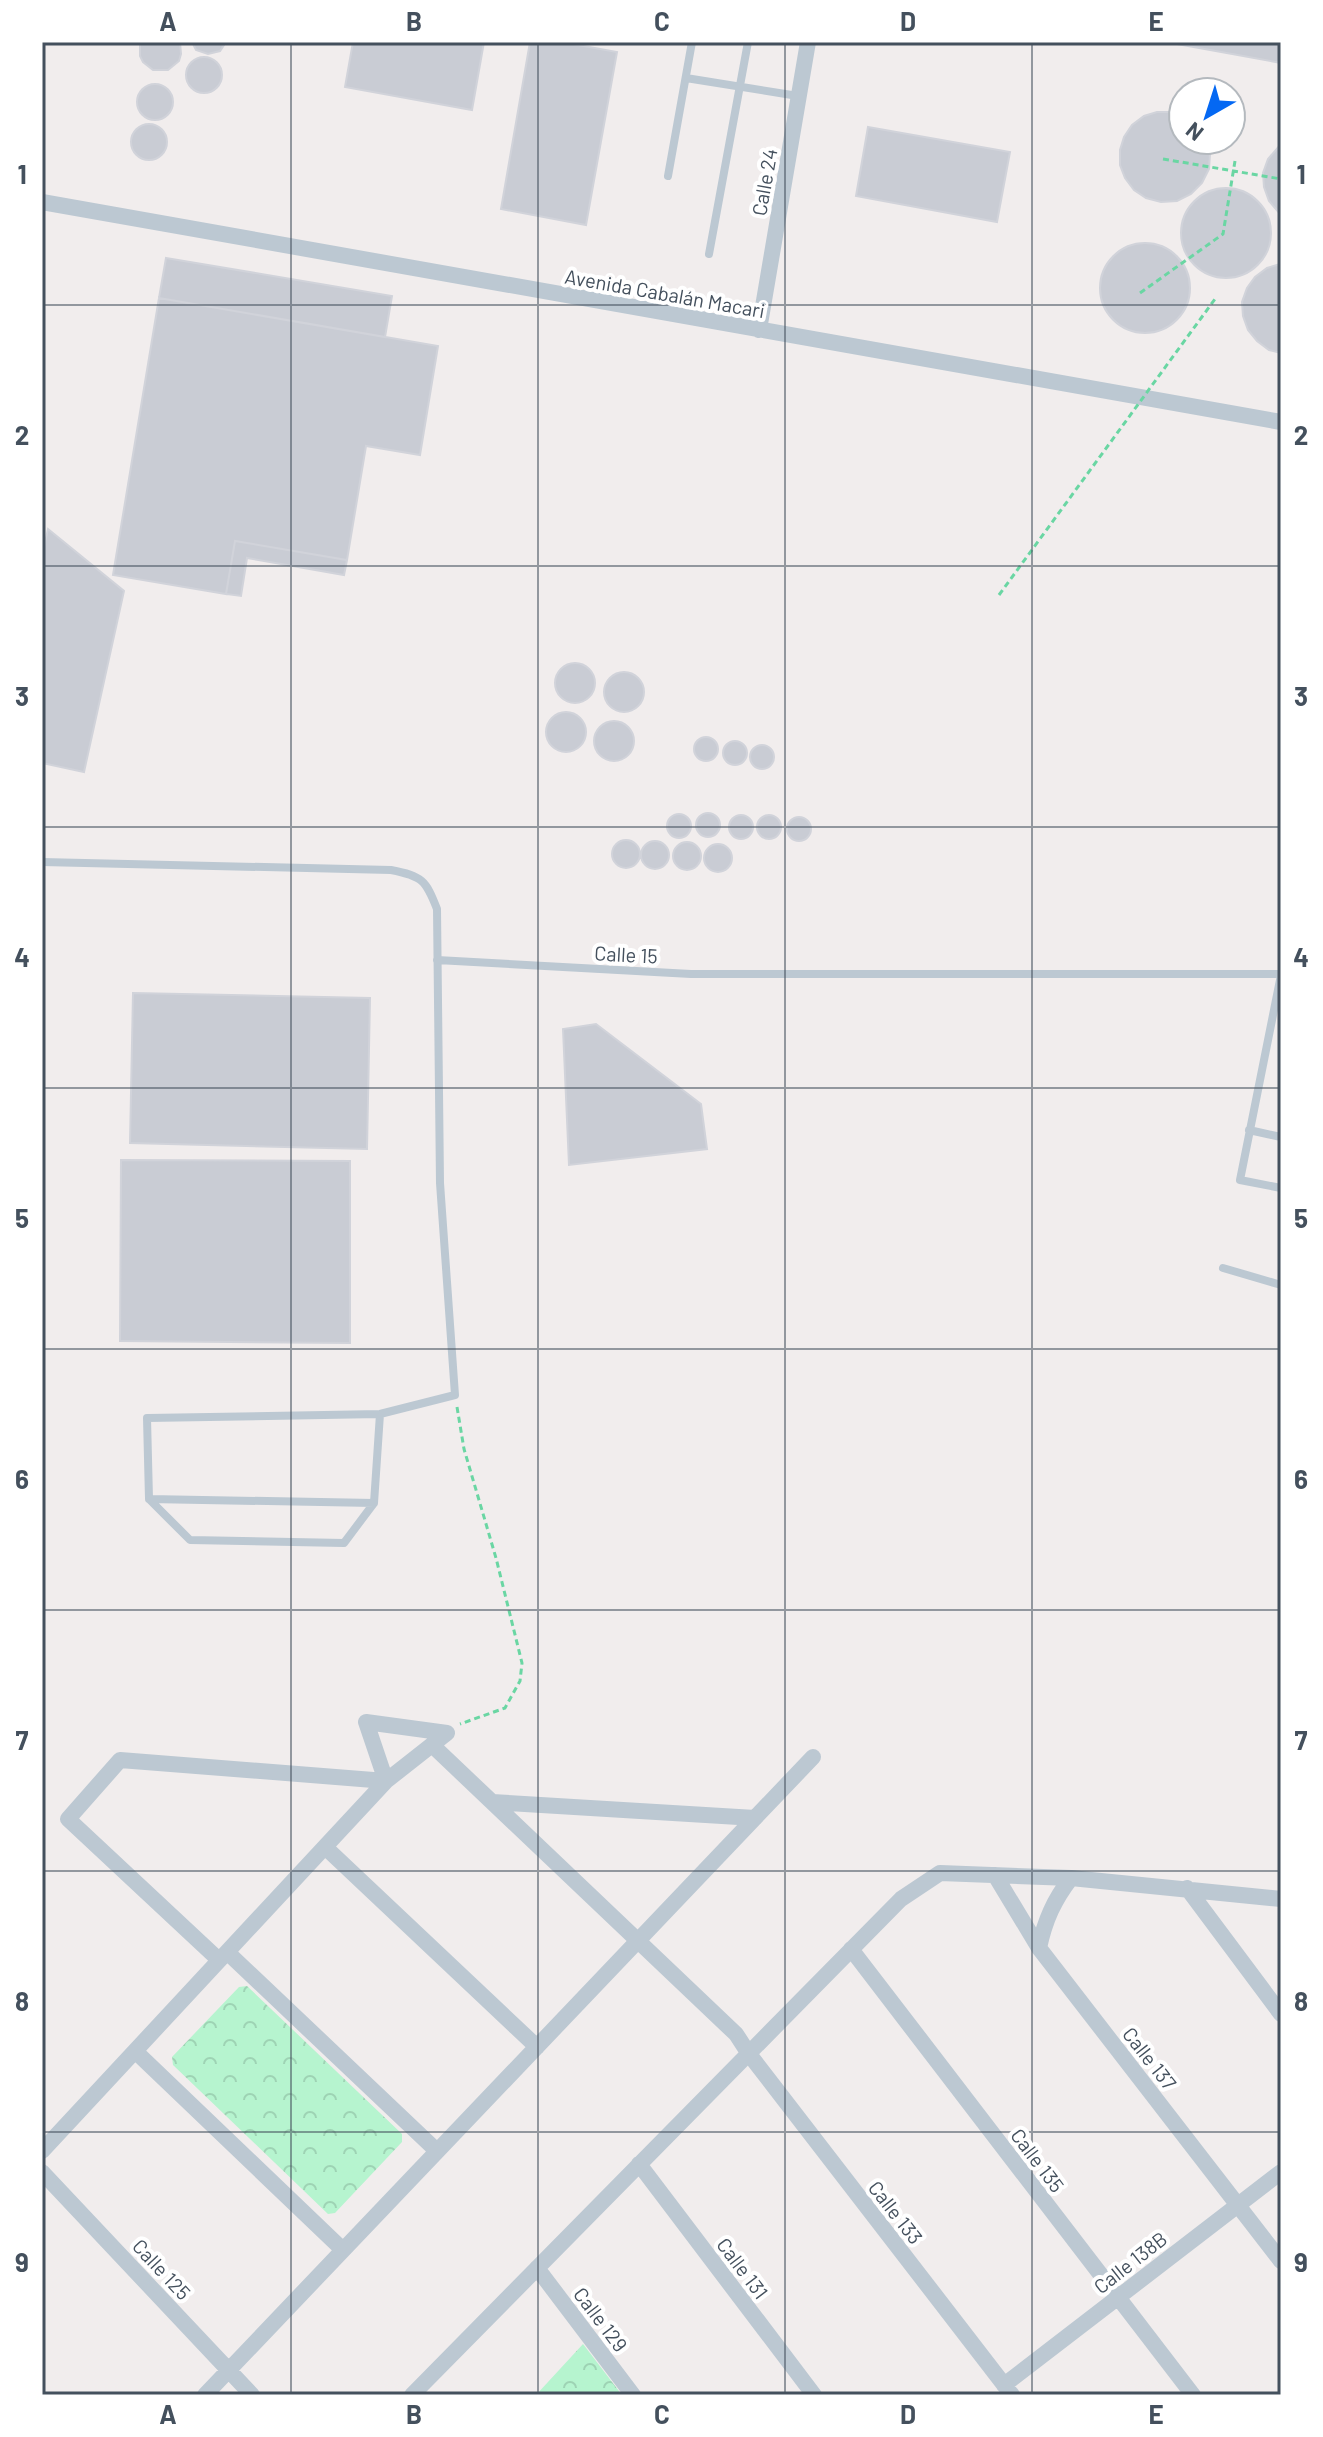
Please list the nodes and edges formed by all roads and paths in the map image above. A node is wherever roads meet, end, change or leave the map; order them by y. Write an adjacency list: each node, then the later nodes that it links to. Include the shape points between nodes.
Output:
1 (692, 42): 4 (lane)
2 (748, 42): 5 (lane)
3 (808, 42): 6 (street, Calle 24)
4 (686, 78): 5 (lane); 10 (lane)
5 (740, 86): 6 (lane); 13 (lane)
6 (799, 96): 16 (street, Calle 24)
7 (1163, 159): 9 (path)
8 (1235, 161): 9 (path)
9 (1233, 171): 11 (path); 14 (path, via 1223,234)
10 (668, 176)
11 (1281, 179)
12 (42, 202): 16 (street, Avenida Cabalán Macari)
13 (709, 254)
14 (1140, 293)
15 (1215, 299): 18 (path, bridge)
16 (759, 330): 17 (street, Avenida Cabalán Macari)
17 (1281, 422)
18 (999, 595)
19 (42, 862): 20 (lane, via 415,874 429,886 437,909)
20 (437, 960): 21 (lane, Calle 15, via 691,974); 27 (lane, via 440,1183)
21 (1281, 975): 22 (lane)
22 (1249, 1130): 23 (lane); 24 (lane, via 1240,1180)
23 (1281, 1137)
24 (1281, 1188)
25 (1223, 1268): 26 (lane)
26 (1281, 1285)
27 (455, 1395): 28 (lane); 31 (path, via 464,1449 522,1663 520,1681 505,1708)
28 (380, 1414): 29 (lane, via 147,1418); 30 (lane)
29 (149, 1499): 30 (lane); 30 (lane, via 190,1540 344,1543)
30 (374, 1503)
31 (447, 1733): 32 (street); 34 (street, via 366,1722)
32 (432, 1745): 34 (street); 35 (street, Calle 133)
33 (813, 1757): 36 (street)
34 (386, 1781): 37 (street); 45 (street, via 120,1760 68,1819)
35 (492, 1802): 36 (street); 42 (street, Calle 133)
36 (755, 1818): 42 (street)
37 (325, 1847): 45 (street); 47 (street)
38 (995, 1875): 39 (street); 43 (street, Calle 137); 44 (street, via 940,1873 901,1899)
39 (1071, 1878): 40 (street); 43 (street, via 1044,1922)
40 (1187, 1888): 41 (street); 46 (street)
41 (1281, 1899)
42 (637, 1941): 47 (street); 49 (street, Calle 133, via 736,2034)
43 (1039, 1948): 55 (street, Calle 137)
44 (851, 1949): 49 (street); 59 (street, Calle 135)
45 (223, 1956): 48 (street); 51 (street)
46 (1281, 2014)
47 (537, 2047): 51 (street)
48 (135, 2051): 50 (street); 56 (street)
49 (749, 2054): 52 (street); 61 (street, Calle 133)
50 (42, 2151)
51 (437, 2151): 56 (street)
52 (639, 2164): 58 (street); 66 (street, Calle 131)
53 (42, 2172): 60 (street, Calle 125)
54 (1281, 2172): 55 (street, Calle 138B)
55 (1238, 2204): 57 (street, Calle 137); 59 (street, Calle 138B)
56 (343, 2250): 60 (street)
57 (1281, 2261)
58 (537, 2268): 64 (street); 65 (street, Calle 129)
59 (1118, 2297): 61 (street, Calle 138B); 67 (street, Calle 135)
60 (229, 2369): 62 (street); 63 (street, Calle 125)
61 (1008, 2390)
62 (205, 2395)
63 (252, 2395)
64 (412, 2395)
65 (633, 2395)
66 (814, 2395)
67 (1193, 2395)

